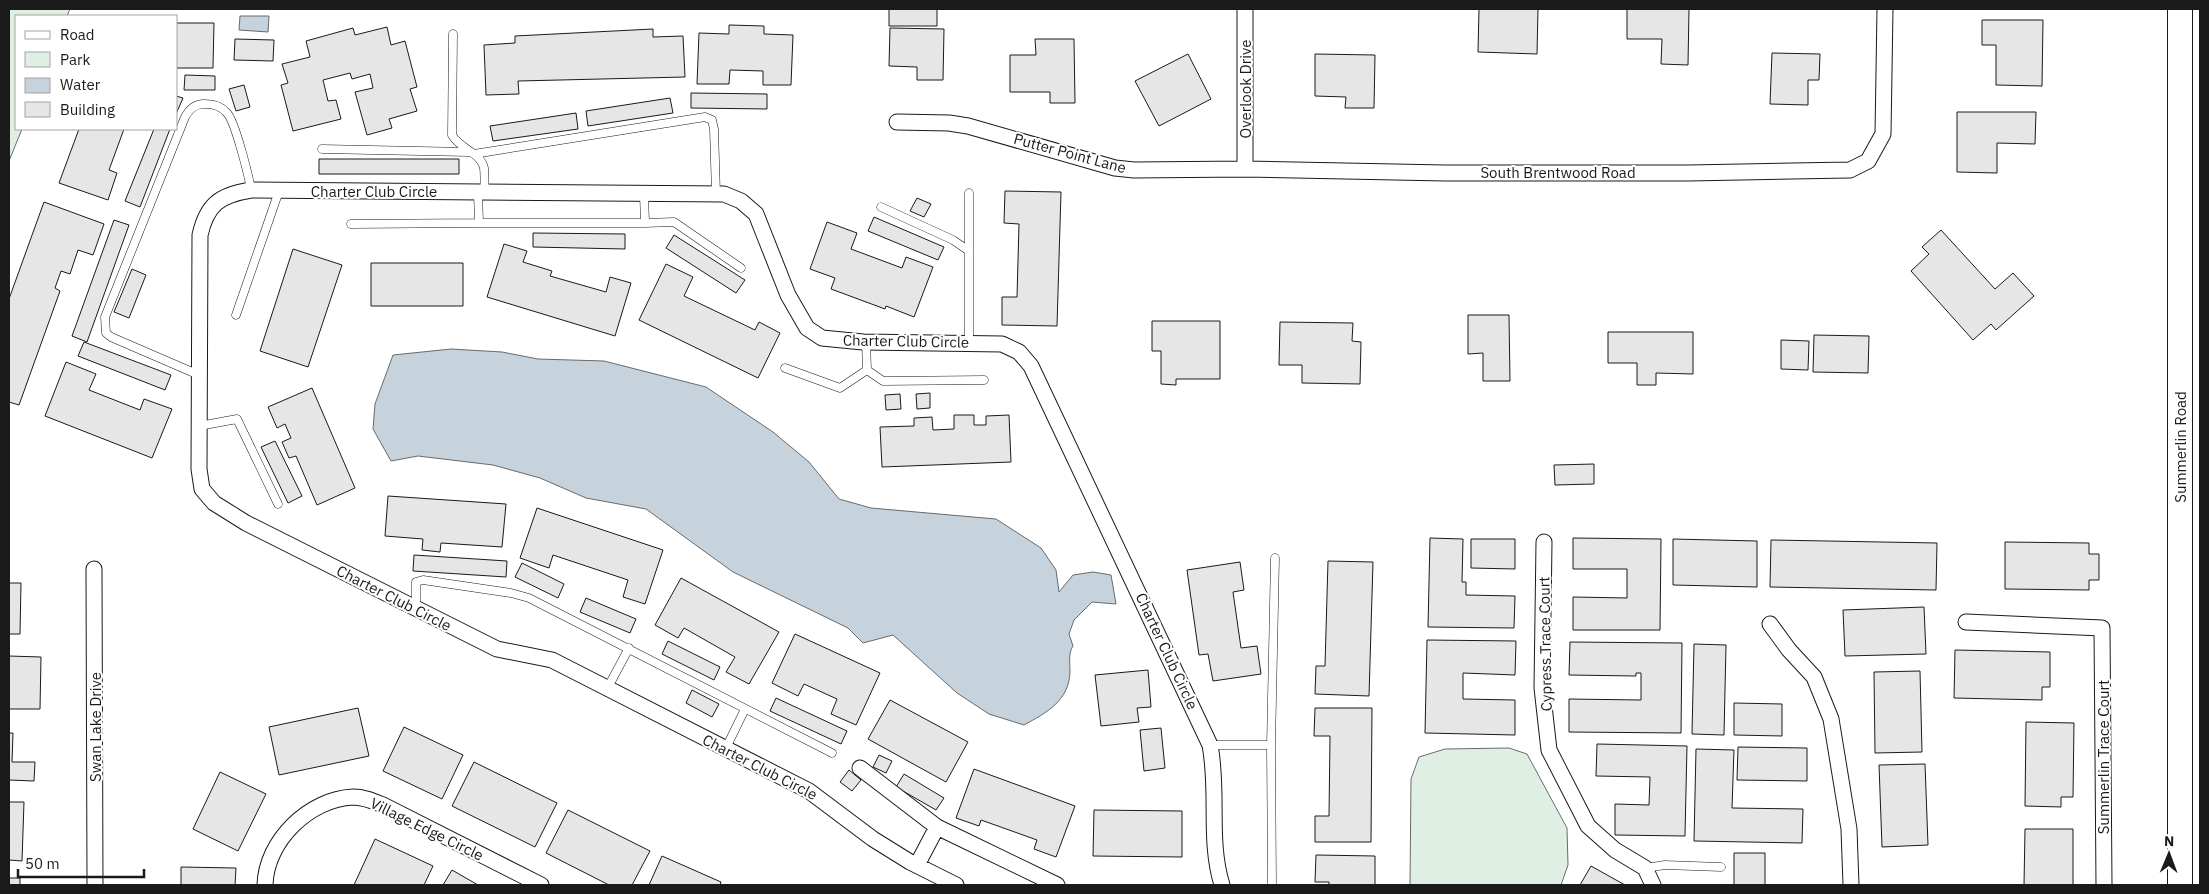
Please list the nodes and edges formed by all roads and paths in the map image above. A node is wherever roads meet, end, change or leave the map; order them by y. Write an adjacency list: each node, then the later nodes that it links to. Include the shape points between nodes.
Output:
1 (1245, 9): 8 (street, Overlook Drive)
2 (1885, 9): 8 (street, South Brentwood Road, via 1883,134 1868,161 1850,170 1689,173)
3 (2180, 9): 58 (main road, Summerlin Road)
4 (453, 34): 7 (lane, via 452,135 456,143)
5 (897, 122): 8 (street, Putter Point Lane, via 968,126 1122,169)
6 (322, 149): 7 (lane)
7 (471, 153): 11 (lane, via 484,168); 14 (lane, via 704,117 712,120 714,129)
8 (1245, 169)
9 (251, 190): 10 (street, Charter Club Circle); 26 (street, Charter Club Circle, via 231,193 215,202 204,217 200,235); 26 (lane, via 229,114 210,104 200,103 190,108 105,317 106,333 111,337)
10 (279, 191): 11 (street, Charter Club Circle); 21 (lane)
11 (482, 192): 13 (street, Charter Club Circle); 16 (lane)
12 (969, 193): 19 (lane)
13 (644, 194): 14 (street, Charter Club Circle); 17 (lane)
14 (716, 194): 22 (street, Charter Club Circle, via 741,201 756,214 788,295 807,328 822,338)
15 (881, 207): 19 (lane, via 953,240)
16 (479, 223): 17 (lane); 18 (lane)
17 (645, 223): 20 (lane, via 674,222)
18 (351, 224)
19 (969, 251): 23 (lane)
20 (742, 268)
21 (236, 315)
22 (866, 342): 23 (street, Charter Club Circle); 25 (lane)
23 (969, 343): 40 (street, Charter Club Circle, via 1002,344 1019,352 1031,366)
24 (785, 368): 25 (lane, via 840,388)
25 (866, 370): 27 (lane, via 883,381)
26 (199, 375): 28 (street, Charter Club Circle)
27 (984, 380)
28 (199, 426): 29 (lane, via 237,419); 33 (street, Charter Club Circle, via 198,469 202,489 214,503 246,523)
29 (278, 504)
30 (1544, 542): 47 (street, Cypress Trace Court, via 1542,688 1549,750 1588,826 1616,850)
31 (1275, 558): 39 (lane)
32 (94, 569): 48 (street, Swan Lake Drive)
33 (416, 609): 36 (lane, via 415,586 419,581 511,593 529,598); 37 (street, Charter Club Circle, via 497,649 552,660)
34 (1966, 622): 57 (street, Summerlin Trace Court, via 2102,628)
35 (1770, 624): 56 (street, via 1814,678 1831,719 1849,829)
36 (629, 648): 37 (lane); 38 (lane)
37 (607, 689): 41 (street, Charter Club Circle)
38 (745, 709): 41 (lane); 42 (lane)
39 (1271, 745): 40 (lane); 54 (lane)
40 (1210, 746): 53 (street, Charter Club Circle, via 1214,763 1215,857)
41 (726, 750): 45 (street, Charter Club Circle, via 809,791 856,827)
42 (832, 753)
43 (860, 768): 44 (street)
44 (938, 827): 45 (street); 52 (street)
45 (917, 865): 51 (street, Charter Club Circle)
46 (1721, 867): 47 (lane, via 1665,865)
47 (1645, 868): 55 (street)
48 (96, 885)
49 (265, 885): 50 (street, Village Edge Circle, via 271,856 291,826 325,805 355,797 383,805)
50 (541, 885)
51 (956, 885)
52 (1057, 885)
53 (1222, 885)
54 (1272, 885)
55 (1653, 885)
56 (1851, 885)
57 (2104, 885)
58 (2180, 885)

